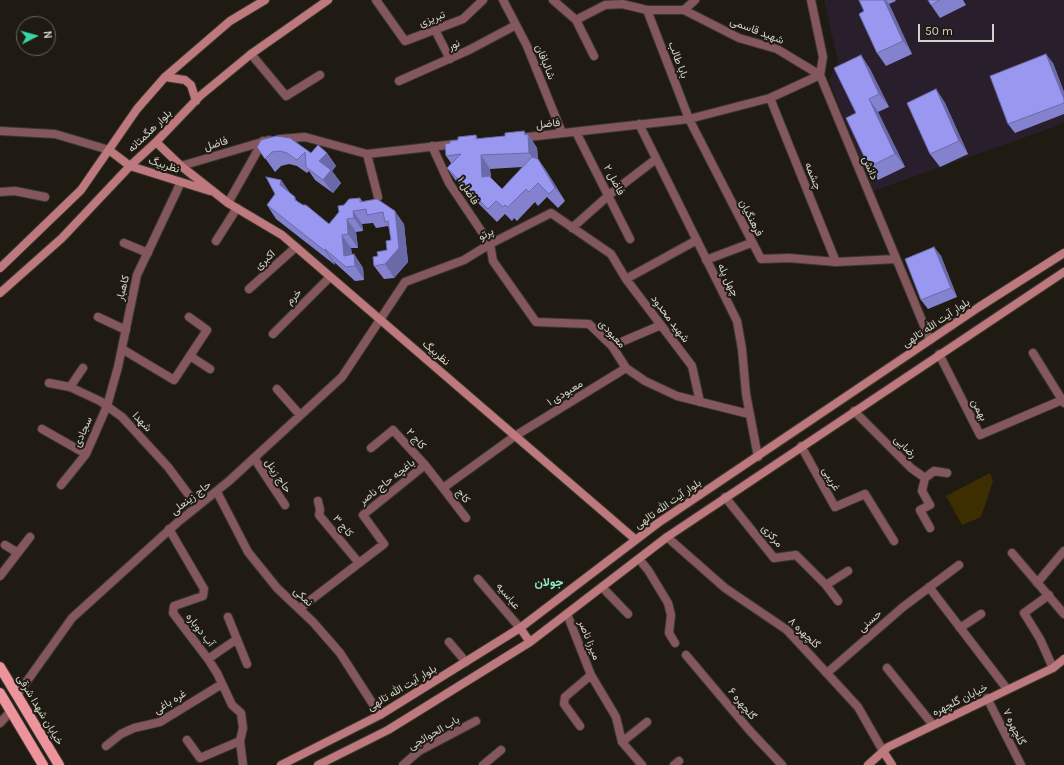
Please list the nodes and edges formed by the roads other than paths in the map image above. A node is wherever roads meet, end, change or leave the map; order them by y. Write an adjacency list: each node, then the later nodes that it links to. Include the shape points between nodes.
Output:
1 (265, 0): 20 (main road, بلوار هگمتانه, via 230,21)
2 (328, 0): 15 (main road, بلوار هگمتانه)
3 (376, 0): 14 (street, تبریزی, via 406,41)
4 (483, 0): 14 (street, تبریزی, via 463,19)
5 (503, 0): 13 (street, شالبافان)
6 (553, 0): 12 (street)
7 (695, 0): 11 (street)
8 (811, 0): 19 (street, via 823,57)
9 (621, 2): 10 (street, شهید قاسمی); 12 (street, شهید قاسمی, via 605,5)
10 (646, 10): 11 (street, شهید قاسمی); 24 (street, بابا طالب)
11 (684, 10): 19 (street, شهید قاسمی, via 739,38 777,49)
12 (576, 20): 16 (street)
13 (516, 25): 17 (street, نور); 28 (street, شالبافان)
14 (435, 30): 17 (street)
15 (251, 54): 18 (street, via 286,96); 23 (main road, بلوار هگمتانه)
16 (594, 56)
17 (450, 59): 21 (street, نور)
18 (320, 75)
19 (820, 75): 22 (street, فاضل); 58 (street, دانش)
20 (165, 77): 23 (main road, via 185,80 191,85); 34 (main road, بلوار هگمتانه, via 137,109)
21 (399, 82)
22 (770, 98): 24 (street, فاضل); 60 (street, چشمه)
23 (196, 101): 31 (main road, بلوار هگمتانه)
24 (689, 119): 25 (street, فاضل); 52 (street, فرهنگیان)
25 (639, 124): 27 (street, فاضل); 36 (street, چهل پله)
26 (0, 131): 34 (street, via 55,134)
27 (576, 132): 28 (street, فاضل); 42 (street, فاضل ۲)
28 (562, 133): 29 (street, فاضل)
29 (511, 138)
30 (263, 141): 35 (street, فاضل, via 305,137); 38 (street, فاضل); 45 (street)
31 (156, 142): 37 (main road, بلوار هگمتانه); 38 (main road, نظربیگ)
32 (465, 143): 33 (street, فاضل)
33 (432, 146): 35 (street, فاضل); 53 (street, فاضل ۱, via 449,183)
34 (108, 150): 37 (main road, نظربیگ); 61 (main road, بلوار هگمتانه, via 81,190)
35 (367, 154): 44 (street)
36 (656, 159): 42 (street); 49 (street, چهل پله)
37 (130, 166): 39 (main road, نظربیگ); 66 (main road, بلوار هگمتانه, via 62,238)
38 (181, 166): 41 (main road, نظربیگ)
39 (181, 182): 41 (main road, نظربیگ); 55 (street, کاهبار)
40 (0, 192): 43 (street, via 15,191)
41 (214, 192): 45 (main road, نظربیگ)
42 (609, 195): 47 (street); 48 (street, فاضل ۲)
43 (45, 197)
44 (378, 197)
45 (228, 203): 46 (main road, نظربیگ)
46 (237, 208): 50 (street); 54 (main road, نظربیگ, via 282,235)
47 (572, 228): 53 (street, پرتو, via 551,214); 57 (street, پرتو)
48 (630, 239)
49 (696, 240): 59 (street, چهل پله); 64 (street)
50 (216, 241)
51 (124, 243): 55 (street)
52 (751, 243): 59 (street); 60 (street, فرهنگیان, via 761,259 789,258)
53 (490, 244): 69 (street, پرتو, via 464,260 405,282); 74 (street, معبودی, via 493,261 536,322 589,324)
54 (296, 247): 63 (main road, نظربیگ); 65 (street, اکبری)
55 (148, 253): 71 (street, کاهبار, via 137,275)
56 (1064, 253): 73 (main road, بلوار آیت الله تالهی)
57 (611, 254): 64 (street, شهید محدود)
58 (896, 259): 60 (street); 73 (street, دانش)
59 (706, 260): 89 (street, چهل پله, via 737,321)
60 (836, 262)
61 (0, 268)
62 (1064, 272): 77 (main road)
63 (330, 277): 69 (main road, نظربیگ); 72 (street, خرم)
64 (626, 279): 70 (street, شهید محدود)
65 (249, 289)
66 (0, 293)
67 (98, 317): 71 (street)
68 (189, 317): 78 (street, via 207,330)
69 (380, 319): 90 (street, حاج زینعلی, via 342,377); 92 (main road, نظربیگ)
70 (661, 325): 74 (street); 86 (street, شهید محدود, via 692,366)
71 (126, 330): 75 (street, کاهبار)
72 (273, 334)
73 (930, 340): 96 (main road, بلوار آیت الله تالهی)
74 (612, 346): 80 (street, معبودی)
75 (122, 349): 78 (street, via 174,380); 87 (street, کاهبار)
76 (1032, 353): 85 (street)
77 (939, 354): 85 (street, بهمن, via 980,435); 88 (main road)
78 (190, 356): 81 (street)
79 (83, 368): 83 (street)
80 (626, 368): 86 (street, معبودی, via 644,381 677,396); 92 (street, معبودی ۱)
81 (210, 369)
82 (49, 383): 83 (street, شهدا)
83 (70, 387): 87 (street, شهدا)
84 (277, 389): 90 (street)
85 (1063, 401)
86 (700, 402): 89 (street, معبودی)
87 (107, 406): 95 (street, سجادی); 107 (street, شهدا, via 122,417 148,444)
88 (854, 411): 93 (main road); 101 (street, رضایی, via 911,468)
89 (749, 414): 96 (street, چهل پله)
90 (300, 415): 97 (street, حاج زینعلی)
91 (42, 429): 95 (street)
92 (515, 436): 103 (street); 114 (main road, نظربیگ)
93 (801, 446): 99 (main road); 115 (street, غریبی, via 834,507 865,494)
94 (371, 448): 98 (street, کاج ۲, via 393,430)
95 (86, 454): 102 (street, سجادی)
96 (758, 457): 99 (main road); 114 (main road, بلوار آیت الله تالهی)
97 (254, 458): 104 (street, حاج زینعلی); 108 (street, حاج زینل)
98 (425, 466): 103 (street, باغچه حاج ناصر); 121 (street, باغچه حاج ناصر, via 362,515 384,544)
99 (766, 470): 105 (main road)
100 (947, 473): 101 (street, via 934,471)
101 (925, 478): 110 (street, via 922,491 930,505 920,510)
102 (62, 484)
103 (443, 488): 109 (street, کاج)
104 (217, 492): 107 (street, حاج زینعلی); 132 (street, نمکی, via 248,552 277,588)
105 (725, 497): 113 (main road); 127 (street, مرکزی, via 774,558 796,555)
106 (318, 501): 121 (street, کاج ۳, via 319,515)
107 (197, 506): 111 (street, حاج زینعلی)
108 (285, 506)
109 (466, 518)
110 (930, 528)
111 (169, 529): 145 (street, آب دوباره, via 204,589 203,596 174,606 172,613); 157 (street, حاج زینعلی, via 72,618)
112 (30, 537): 118 (street)
113 (667, 537): 120 (main road); 152 (street, گلچهره ۸, via 725,588 787,630)
114 (636, 540): 138 (main road, بلوار آیت الله تالهی)
115 (894, 541)
116 (5, 545): 118 (street)
117 (1064, 551): 126 (street)
118 (18, 553): 124 (street)
119 (1012, 553): 126 (street)
120 (639, 559): 128 (main road); 143 (street, via 668,603 671,615 669,633)
121 (359, 563): 132 (street, باغچه حاج ناصر)
122 (959, 565): 129 (street, حسنی)
123 (848, 571): 127 (street)
124 (0, 576)
125 (478, 579): 138 (street, عباسیه)
126 (1037, 583): 130 (street)
127 (826, 585): 131 (street)
128 (602, 587): 133 (main road); 134 (street)
129 (929, 587): 139 (street); 152 (street, حسنی)
130 (1049, 595): 136 (street); 151 (street, via 1024,613 1040,639)
131 (838, 601)
132 (299, 609): 160 (street, نمکی, via 340,653)
133 (567, 614): 142 (main road); 153 (street, میرزا ناصر)
134 (628, 614)
135 (981, 614): 139 (street)
136 (1064, 614)
137 (228, 617): 140 (street)
138 (520, 628): 142 (main road); 147 (main road, بلوار آیت الله تالهی)
139 (960, 628): 155 (street)
140 (237, 639): 145 (street); 148 (street)
141 (449, 642): 147 (street)
142 (530, 642): 176 (main road, via 388,730)
143 (675, 643)
144 (686, 655): 180 (street, گلچهره ۶)
145 (208, 659): 154 (street, آب دوباره)
146 (1064, 659): 151 (main road, خیابان گلچهره)
147 (466, 662): 160 (main road, بلوار آیت الله تالهی)
148 (247, 664)
149 (0, 667): 157 (main road, خیابان شهدا شرقی)
150 (887, 668): 164 (street)
151 (1053, 668): 155 (main road, خیابان گلچهره)
152 (828, 673): 171 (street, گلچهره ۸, via 858,707)
153 (591, 675): 165 (street, via 565,698 564,704); 168 (street, میرزا ناصر, via 616,717)
154 (222, 684): 167 (street, آب دوباره, via 232,705 241,713 243,728); 169 (street, غره باغی, via 160,722 134,728)
155 (1007, 690): 158 (main road, خیابان گلچهره)
156 (1, 696): 159 (main road)
157 (17, 696): 173 (main road, خیابان شهدا شرقی)
158 (987, 698): 164 (main road, خیابان گلچهره); 183 (street, گلچهره ۷)
159 (11, 711): 163 (street); 172 (main road)
160 (380, 715): 175 (main road, بلوار آیت الله تالهی)
161 (476, 721): 177 (street, باب الحوائجی, via 420,751)
162 (647, 722): 168 (street)
163 (0, 723)
164 (933, 725): 171 (main road, خیابان گلچهره)
165 (580, 726)
166 (187, 740): 167 (street, via 200,758)
167 (240, 741): 174 (street, آب دوباره)
168 (622, 742): 179 (street)
169 (106, 746)
170 (501, 750): 178 (street)
171 (883, 751): 181 (main road, خیابان گلچهره); 182 (main road)
172 (44, 765)
173 (59, 765)
174 (243, 765)
175 (280, 765)
176 (318, 765)
177 (403, 765)
178 (483, 765)
179 (642, 765)
180 (782, 765)
181 (868, 765)
182 (892, 765)
183 (1021, 765)

